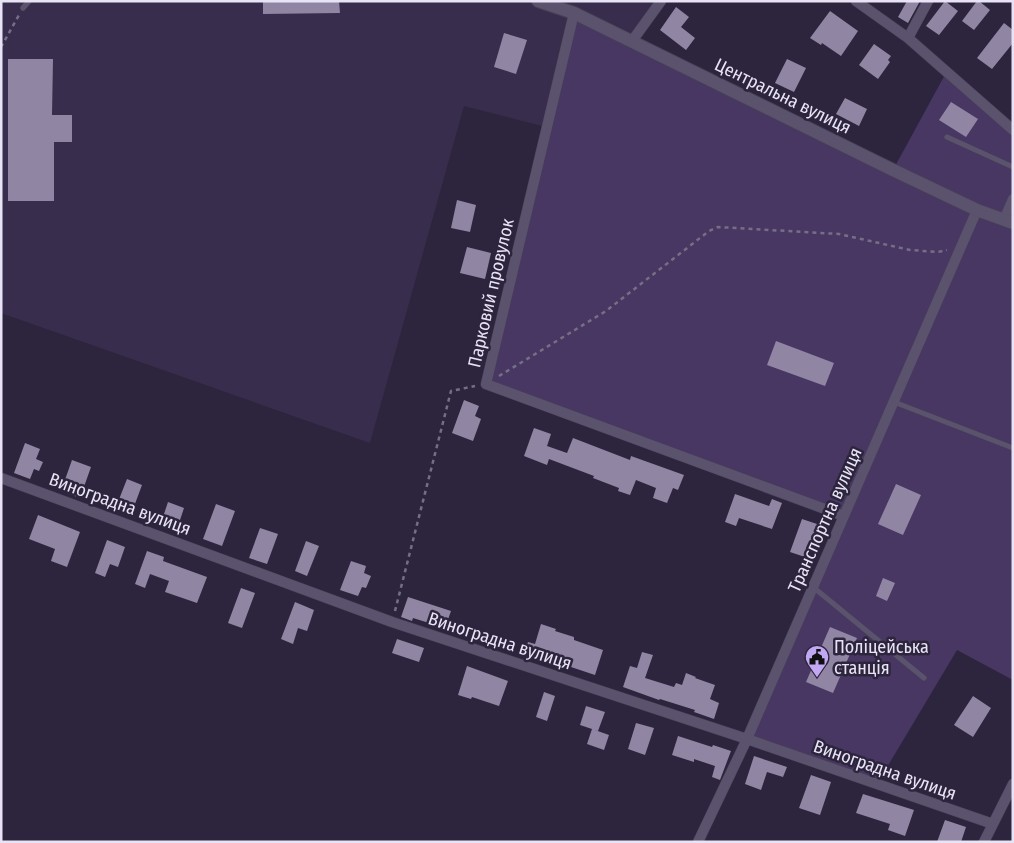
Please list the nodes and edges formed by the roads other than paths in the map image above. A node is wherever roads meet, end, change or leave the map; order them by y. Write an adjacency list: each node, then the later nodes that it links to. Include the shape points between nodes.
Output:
1 (29, 1): 6 (lane)
2 (538, 1): 7 (street, Центральна вулиця)
3 (661, 1): 9 (street)
4 (856, 1): 8 (street)
5 (928, 1): 8 (street)
6 (23, 8)
7 (574, 13): 9 (street, Центральна вулиця); 19 (street, Парковий провулок, via 486,384)
8 (908, 38): 10 (street)
9 (632, 41): 14 (street, Центральна вулиця)
10 (1013, 130)
11 (947, 137): 12 (lane)
12 (1013, 167)
13 (1013, 199): 15 (street)
14 (978, 210): 15 (street, Центральна вулиця); 16 (street, Транспортна вулиця)
15 (1008, 222)
16 (894, 402): 17 (lane); 19 (street, Транспортна вулиця)
17 (1013, 448)
18 (1, 478): 22 (street, Виноградна вулиця, via 392,622)
19 (844, 516): 20 (street, Транспортна вулиця)
20 (813, 587): 21 (lane); 22 (street, Транспортна вулиця)
21 (924, 678)
22 (747, 739): 24 (street, Виноградна вулиця); 25 (street, Транспортна вулиця)
23 (1013, 784): 24 (street)
24 (993, 824): 26 (street)
25 (698, 842)
26 (984, 842)

